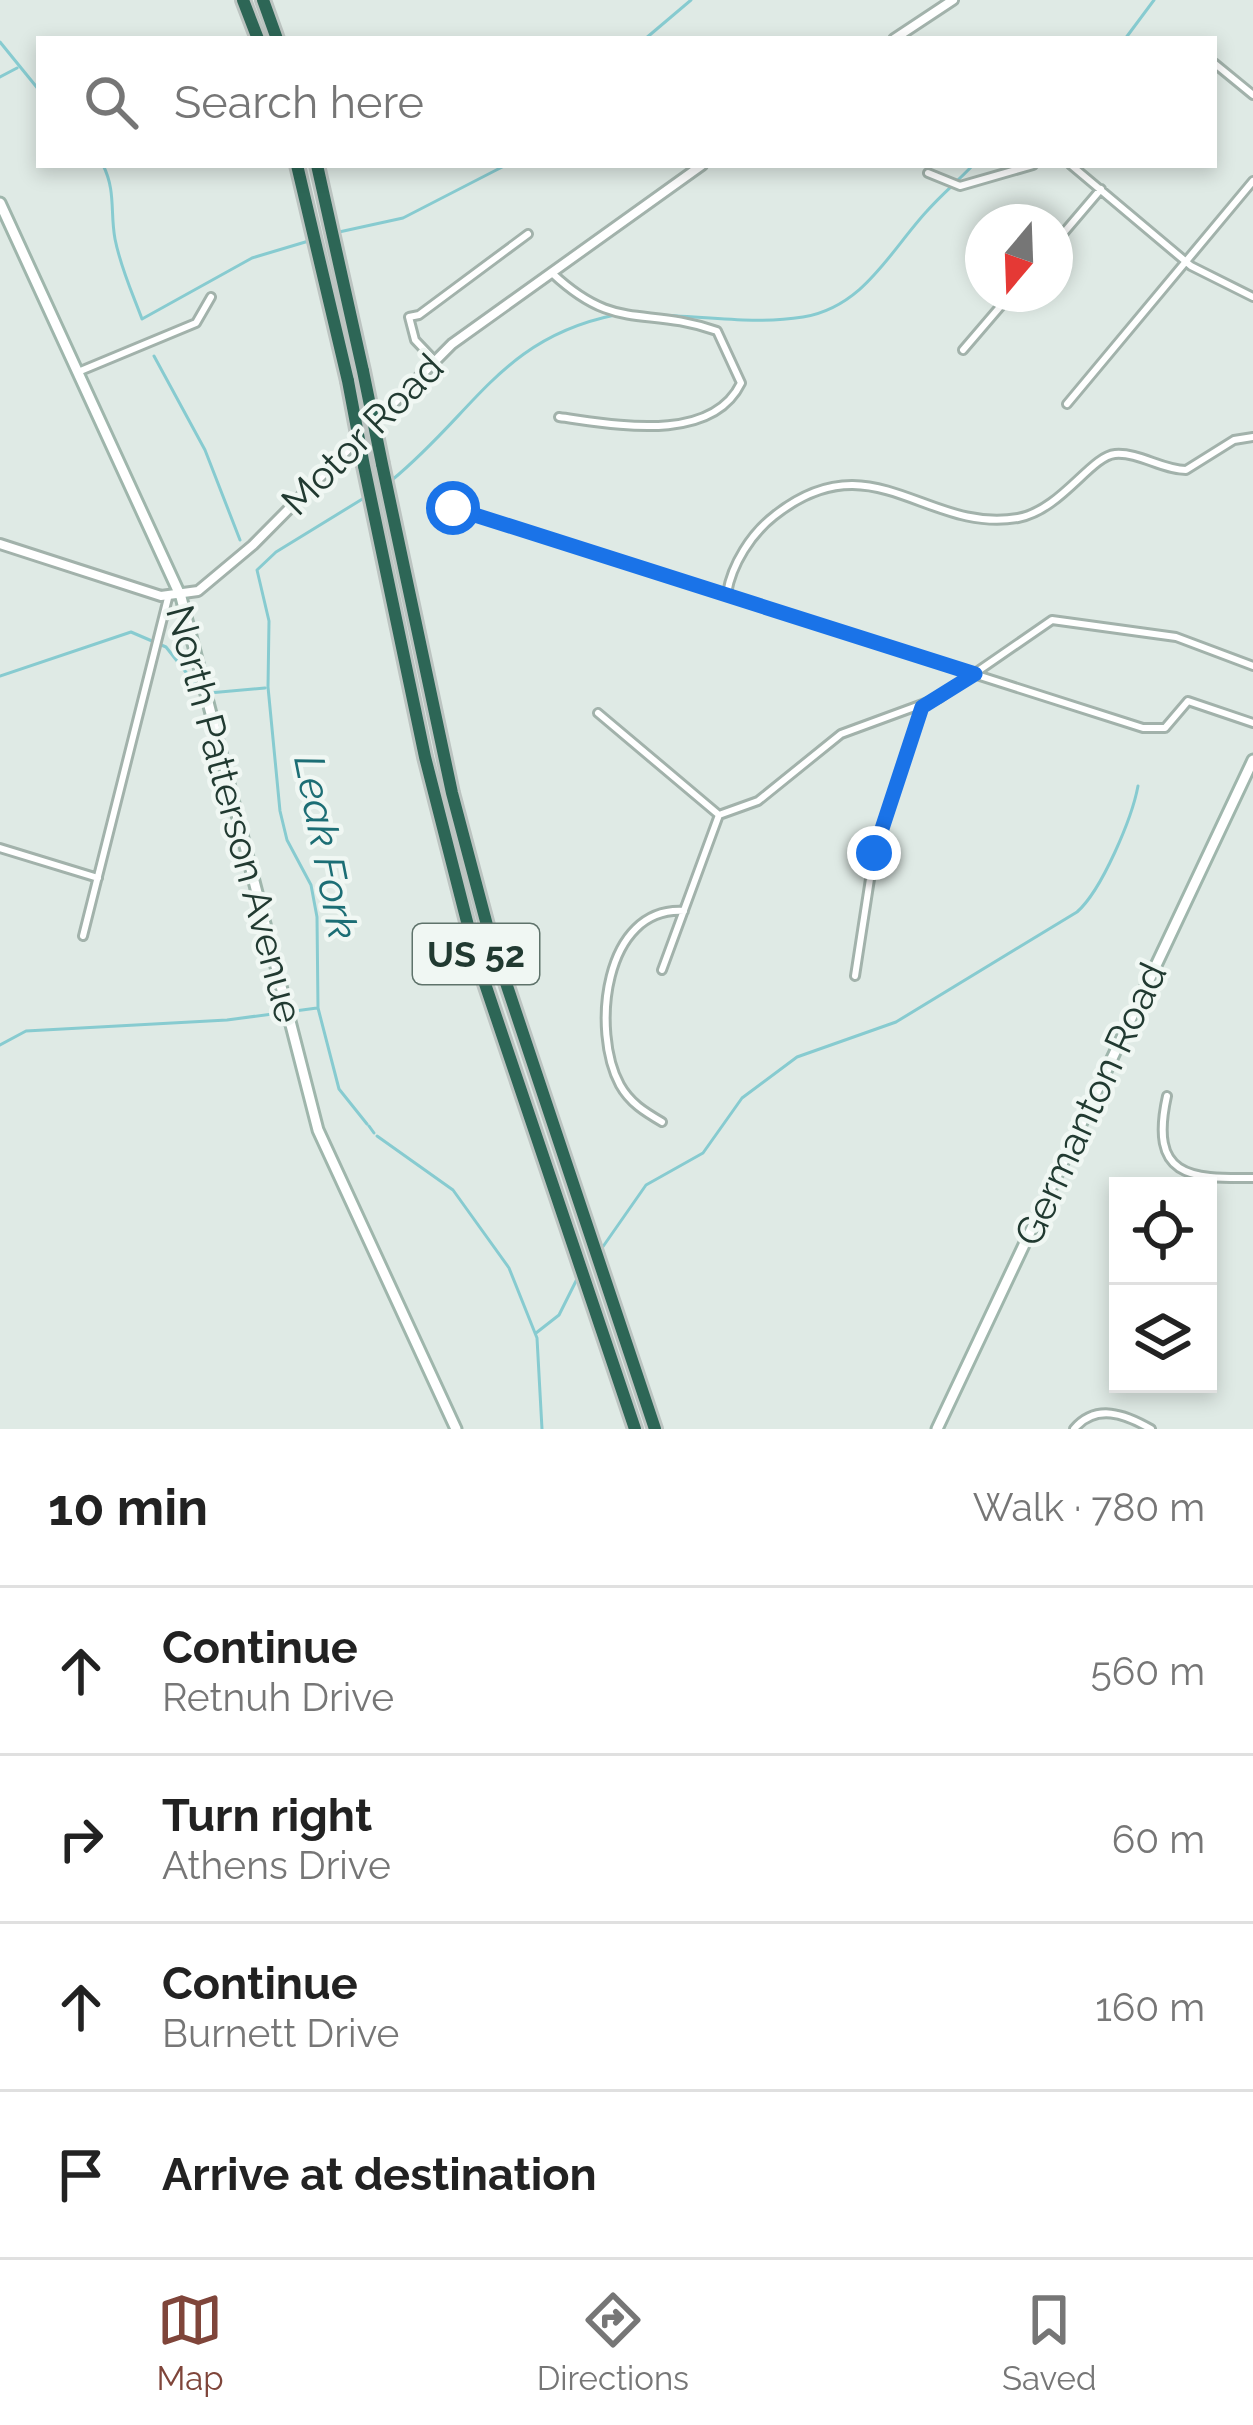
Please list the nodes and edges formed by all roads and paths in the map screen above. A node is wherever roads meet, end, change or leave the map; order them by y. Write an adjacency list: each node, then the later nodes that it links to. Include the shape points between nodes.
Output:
1 (243, 0): 4 (highway)
2 (263, 0): 5 (highway)
3 (953, 0): 6 (street)
4 (256, 36)
5 (277, 36)
6 (899, 36)
7 (1217, 65): 8 (street)
8 (1253, 95)
9 (298, 168): 56 (highway, US 52, bridge, via 470,935)
10 (318, 168): 57 (highway, US 52, bridge, via 488,929)
11 (698, 168): 21 (street, Motor Road)
12 (1023, 168): 14 (street, via 960,186)
13 (1075, 168): 16 (street)
14 (928, 173)
15 (1253, 182): 20 (street)
16 (1101, 190): 18 (street); 20 (street)
17 (0, 203): 27 (main road, North Patterson Avenue)
18 (1073, 222)
19 (528, 234): 26 (street, via 409,317 415,340)
20 (1188, 261): 23 (street); 28 (street)
21 (550, 270): 26 (street, Motor Road); 29 (street, via 602,311 716,331 741,383 724,404 674,425)
22 (211, 297): 27 (street, via 196,323)
23 (1253, 297)
24 (996, 312): 25 (street)
25 (963, 350)
26 (434, 360): 34 (street, Motor Road, via 244,554)
27 (78, 372): 34 (main road, North Patterson Avenue)
28 (1067, 404)
29 (559, 417)
30 (1253, 437): 33 (street, via 1186,470 1107,456 1067,495 1017,518 979,519 871,484 829,488 769,520 738,560)
31 (453, 508): 33 (street)
32 (0, 544): 35 (street, Motor Road)
33 (728, 593): 37 (street)
34 (182, 597): 35 (street, Motor Road); 55 (main road, North Patterson Avenue, via 318,1130)
35 (169, 598): 45 (street)
36 (1253, 666): 37 (street, via 1190,640 1064,618 1046,622)
37 (975, 674): 38 (street); 40 (street, via 1143,728 1165,728 1189,700)
38 (922, 707): 43 (street, via 841,734 758,801); 49 (street, via 874,853)
39 (598, 713): 43 (street)
40 (1253, 723)
41 (1253, 760): 42 (main road, Germanton Road)
42 (1249, 784): 58 (main road, Germanton Road)
43 (719, 814): 46 (street)
44 (0, 848): 45 (street)
45 (98, 878): 47 (street)
46 (684, 911): 48 (street); 51 (street, via 651,917 633,931 606,1002 621,1088)
47 (82, 936)
48 (662, 970)
49 (855, 976)
50 (1167, 1096): 52 (street, via 1167,1148)
51 (662, 1122)
52 (1187, 1177)
53 (1252, 1179): 54 (street)
54 (1217, 1181)
55 (456, 1429)
56 (634, 1429)
57 (659, 1429)
58 (937, 1429)
59 (1074, 1429): 60 (street, via 1096,1413)
60 (1150, 1429)

